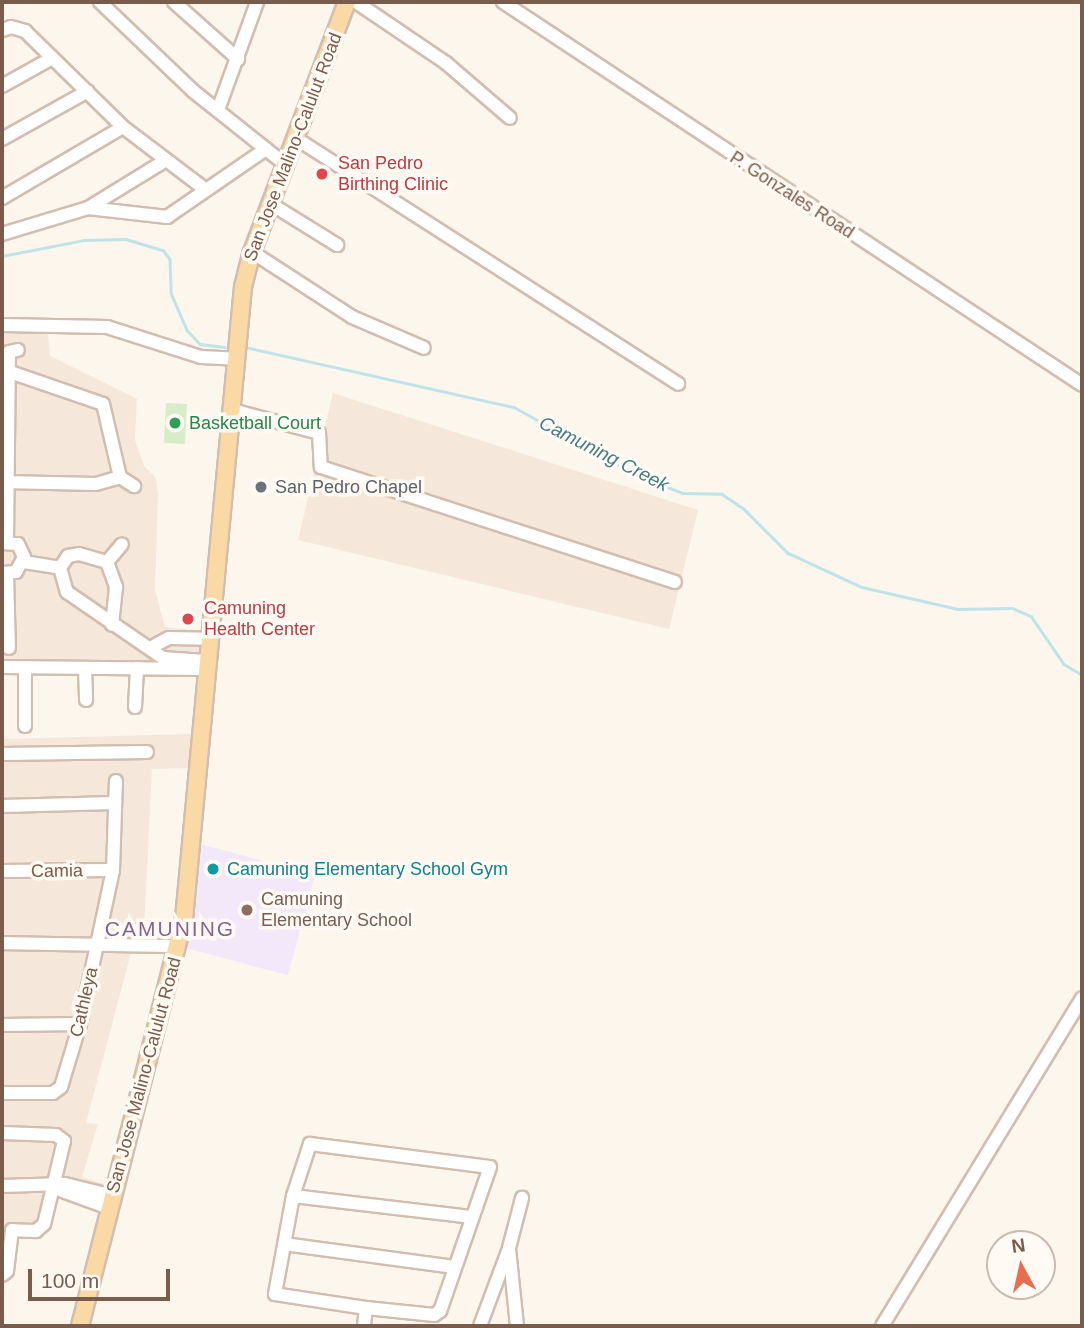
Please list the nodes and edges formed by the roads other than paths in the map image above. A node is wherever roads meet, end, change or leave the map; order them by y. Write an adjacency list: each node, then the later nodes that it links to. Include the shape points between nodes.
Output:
1 (100, 2): 12 (street)
2 (174, 2): 9 (street)
3 (257, 2): 9 (street)
4 (347, 2): 16 (main road, San Jose Malino-Calulut Road)
5 (356, 2): 13 (street, via 446,63)
6 (503, 2): 33 (street, P. Gonzales Road)
7 (2, 30): 8 (street, via 25,31)
8 (52, 58): 10 (street); 11 (street)
9 (238, 59): 12 (street)
10 (2, 86)
11 (88, 91): 14 (street); 15 (street)
12 (218, 110): 17 (street)
13 (510, 118)
14 (123, 127): 18 (street); 21 (street)
15 (2, 139)
16 (297, 139): 19 (main road, San Jose Malino-Calulut Road); 32 (street)
17 (266, 149): 19 (street); 20 (street)
18 (166, 160): 20 (street); 23 (street)
19 (286, 165): 22 (main road, San Jose Malino-Calulut Road)
20 (206, 190): 23 (street, via 160,218)
21 (2, 198)
22 (271, 204): 25 (street); 26 (main road, San Jose Malino-Calulut Road)
23 (88, 208): 24 (street)
24 (2, 234)
25 (337, 245)
26 (252, 251): 28 (street, via 352,317); 30 (main road, San Jose Malino-Calulut Road, via 243,286)
27 (2, 325): 30 (street, via 107,327 201,357)
28 (424, 348)
29 (10, 352): 31 (street)
30 (236, 359): 34 (main road, San Jose Malino-Calulut Road)
31 (10, 372): 35 (street, via 103,404); 36 (street)
32 (678, 384)
33 (1082, 385)
34 (232, 410): 44 (street, via 318,433 321,467); 47 (main road, San Jose Malino-Calulut Road)
35 (120, 477): 36 (street, via 96,484); 37 (street)
36 (5, 482): 38 (street)
37 (134, 486)
38 (4, 542): 40 (street, via 20,547)
39 (122, 544): 41 (street)
40 (24, 562): 42 (street); 43 (street)
41 (107, 562): 42 (street, via 79,554 68,556); 46 (street, via 116,587)
42 (60, 568): 46 (street, via 67,592)
43 (4, 573): 45 (street)
44 (675, 582)
45 (5, 624): 48 (street)
46 (112, 625): 49 (street)
47 (208, 639): 49 (street, via 169,638); 50 (main road, San Jose Malino-Calulut Road)
48 (9, 648)
49 (149, 648): 50 (street, via 163,658)
50 (205, 665): 54 (street); 67 (main road, San Jose Malino-Calulut Road, via 189,879)
51 (2, 667): 52 (street)
52 (25, 668): 53 (street); 57 (street)
53 (85, 668): 54 (street); 55 (street)
54 (137, 668): 56 (street)
55 (86, 700)
56 (135, 707)
57 (25, 726)
58 (147, 752): 59 (street)
59 (2, 754)
60 (116, 781): 61 (street, Cathleya)
61 (114, 803): 62 (street); 63 (street, Cathleya)
62 (2, 806)
63 (113, 870): 64 (street, Camia); 66 (street, Cathleya)
64 (2, 871)
65 (2, 943): 66 (street)
66 (97, 943): 67 (street); 69 (street, Cathleya)
67 (177, 946): 77 (main road, San Jose Malino-Calulut Road)
68 (1082, 998): 89 (street)
69 (80, 1024): 70 (street); 71 (street, Cathleya, via 61,1087 53,1093)
70 (2, 1025)
71 (2, 1093)
72 (2, 1133): 74 (street, via 63,1138)
73 (2, 1186): 74 (street)
74 (52, 1188): 77 (street, via 65,1184); 79 (street, via 41,1228)
75 (293, 1196): 78 (street); 78 (street, via 310,1144 490,1167); 80 (street)
76 (522, 1198): 81 (street)
77 (111, 1202): 85 (main road, San Jose Malino-Calulut Road)
78 (471, 1217): 82 (street)
79 (7, 1230): 83 (street, via 7,1271)
80 (284, 1244): 82 (street); 84 (street, via 275,1294)
81 (509, 1248): 87 (street); 88 (street)
82 (454, 1267): 84 (street, via 440,1311 434,1315)
83 (2, 1275)
84 (366, 1308): 86 (street)
85 (80, 1326)
86 (364, 1326)
87 (480, 1326)
88 (517, 1326)
89 (882, 1326)

